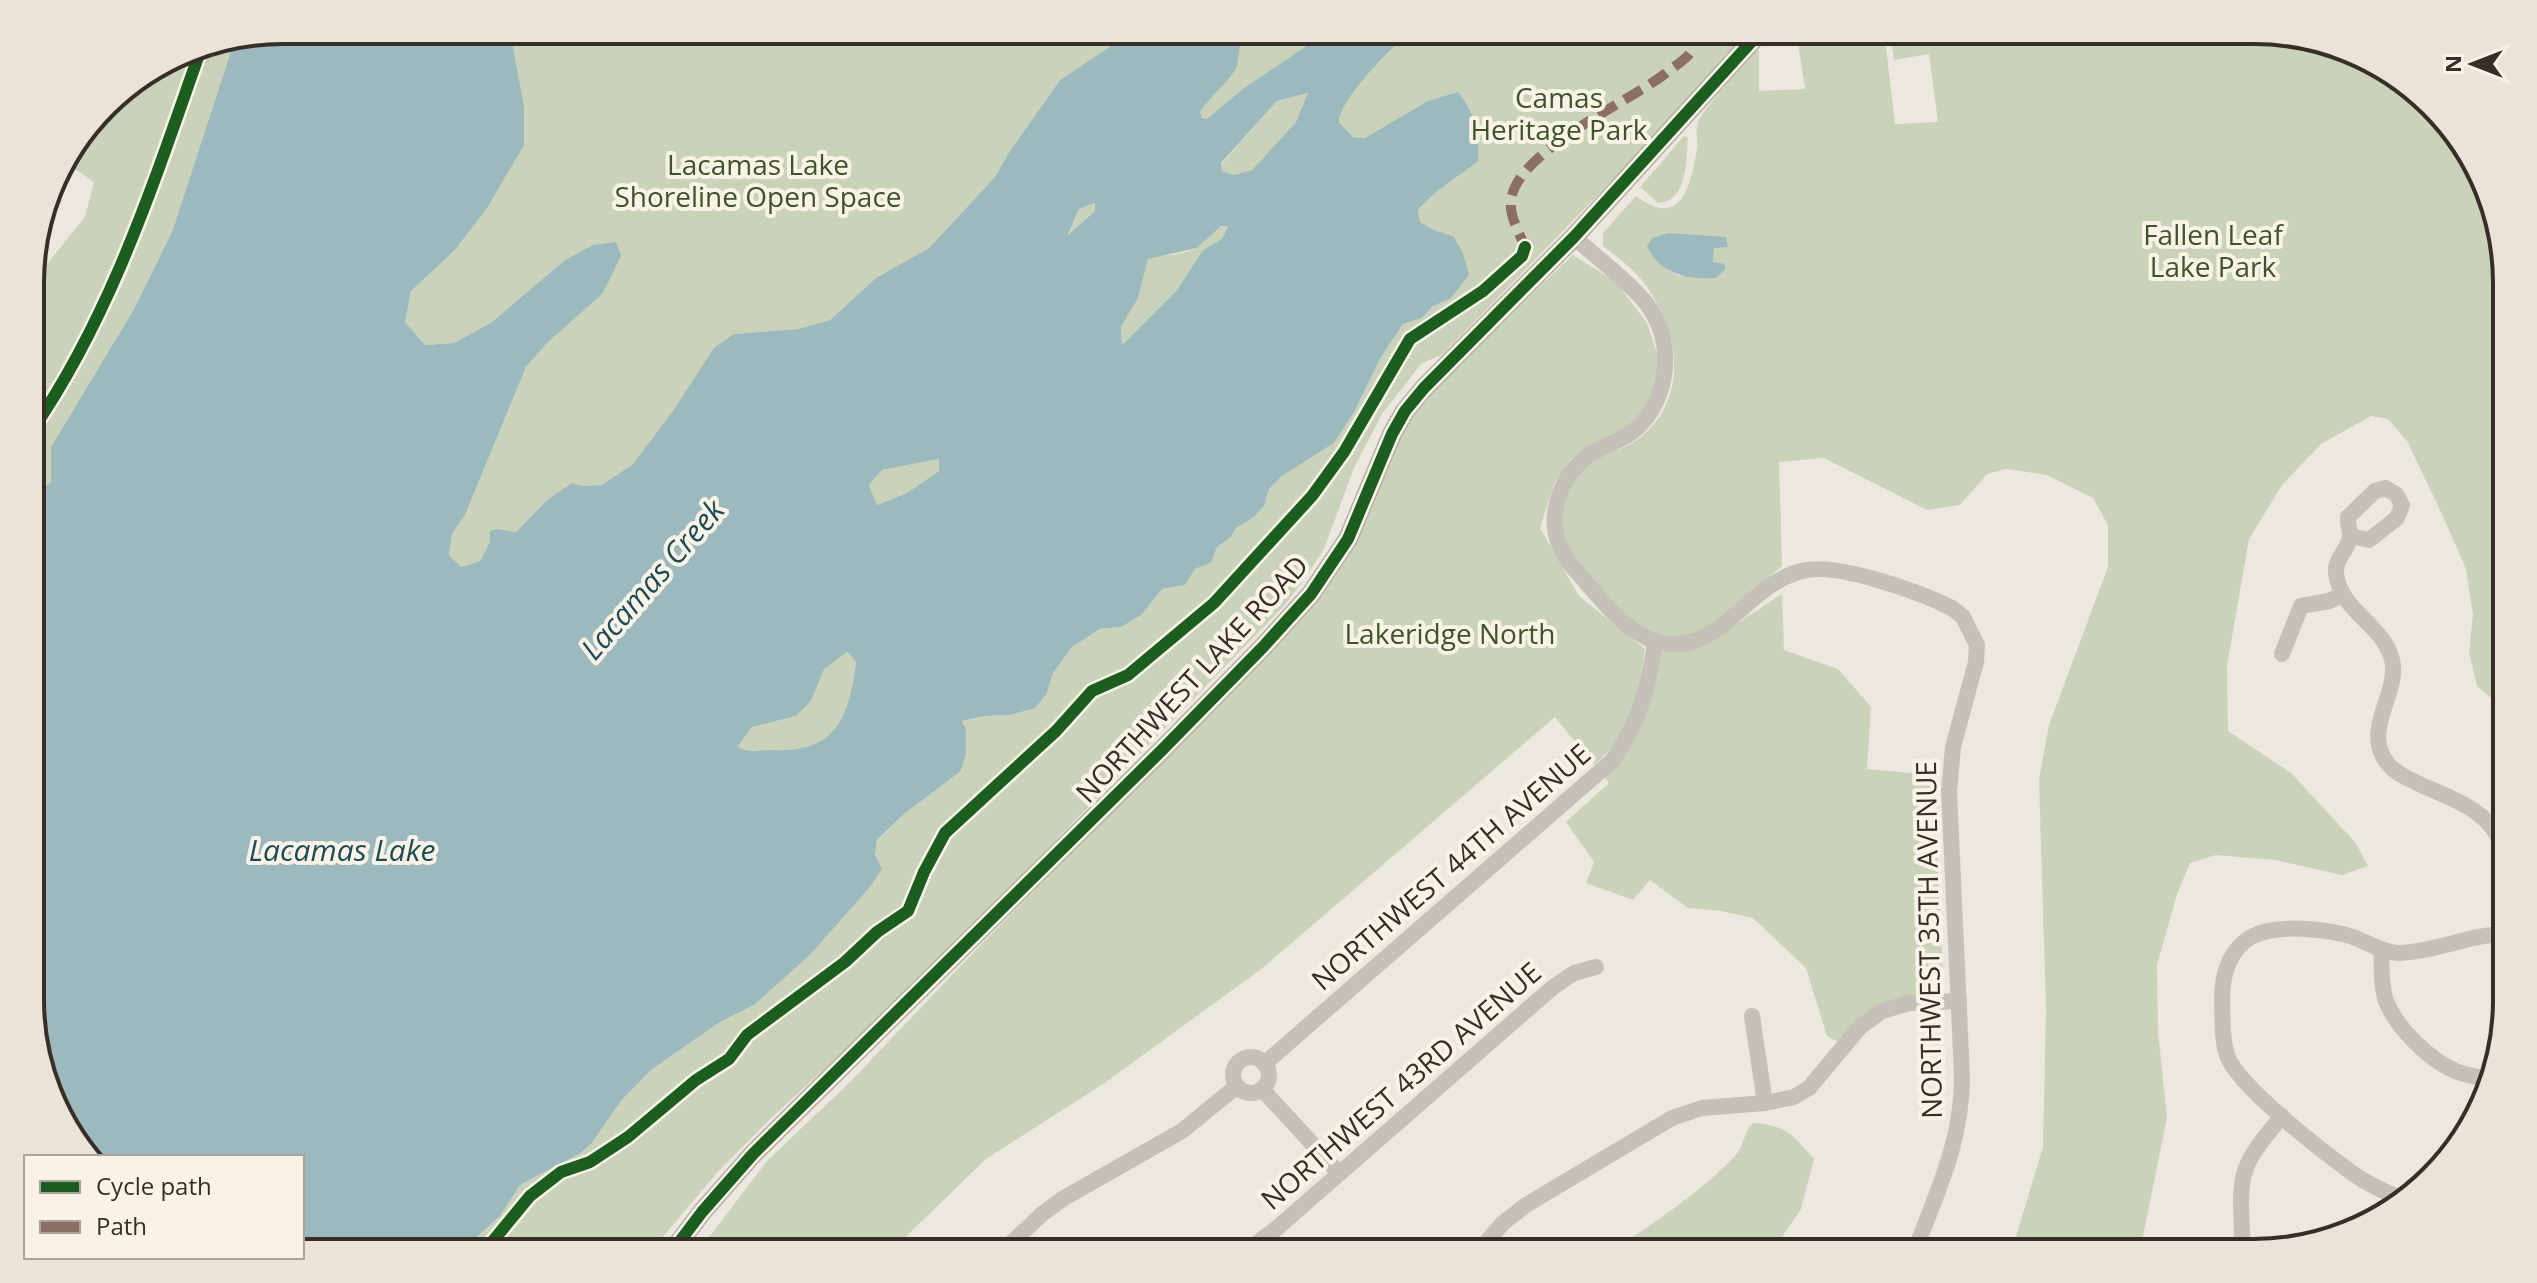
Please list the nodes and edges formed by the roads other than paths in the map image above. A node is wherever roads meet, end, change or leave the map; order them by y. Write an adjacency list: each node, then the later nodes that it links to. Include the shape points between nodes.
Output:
1 (1749, 44): 3 (main road, NORTHWEST LAKE ROAD)
2 (197, 61): 4 (street, via 118,277)
3 (1574, 237): 7 (street, via 1647,304 1660,329 1666,363 1662,388 1643,422 1588,456 1567,479 1556,506 1557,535 1569,562 1614,614); 26 (main road, NORTHWEST LAKE ROAD, via 1405,411 1348,539 1311,594 1151,761 753,1154)
4 (45, 410)
5 (2351, 536): 6 (street, via 2335,567)
6 (2343, 594): 8 (street, via 2301,606); 9 (street, via 2382,639 2391,658 2391,687 2379,728 2384,758 2396,772 2484,816)
7 (1655, 643): 13 (street, NORTHWEST 35TH AVENUE, via 1697,640 1777,581 1817,569 1849,572 1941,603 1968,625 1977,645 1976,662 1953,747 1949,791); 15 (street, NORTHWEST 44TH AVENUE, via 1638,715 1612,761)
8 (2282, 654)
9 (2493, 829)
10 (2493, 936): 11 (street, via 2395,953)
11 (2382, 949): 16 (street, via 2385,999 2395,1020 2413,1042 2456,1072); 20 (street, via 2328,931 2269,931 2236,950 2222,984 2227,1057)
12 (1596, 967): 21 (street, NORTHWEST 43RD AVENUE, via 1574,973 1552,988)
13 (1959, 1001): 19 (street, via 1909,1003 1882,1011 1860,1027 1809,1088); 24 (street, NORTHWEST 35TH AVENUE, via 1961,1117)
14 (1752, 1016): 19 (street)
15 (1264, 1064): 17 (street, NORTHWEST 44TH AVENUE, via 1254,1057 1240,1060 1233,1072); 18 (street, via 1268,1075)
16 (2480, 1077)
17 (1237, 1086): 18 (street, via 1247,1093); 27 (street, NORTHWEST 44TH AVENUE, via 1182,1131 1064,1198)
18 (1262, 1089): 21 (street)
19 (1765, 1103): 23 (street, via 1702,1108 1672,1118 1526,1205)
20 (2282, 1116): 22 (street, via 2356,1175); 25 (street, via 2246,1166)
21 (1339, 1173): 28 (street, NORTHWEST 43RD AVENUE)
22 (2393, 1194)
23 (1490, 1238)
24 (1920, 1238)
25 (2243, 1238)
26 (682, 1239)
27 (1016, 1239)
28 (1261, 1239)

